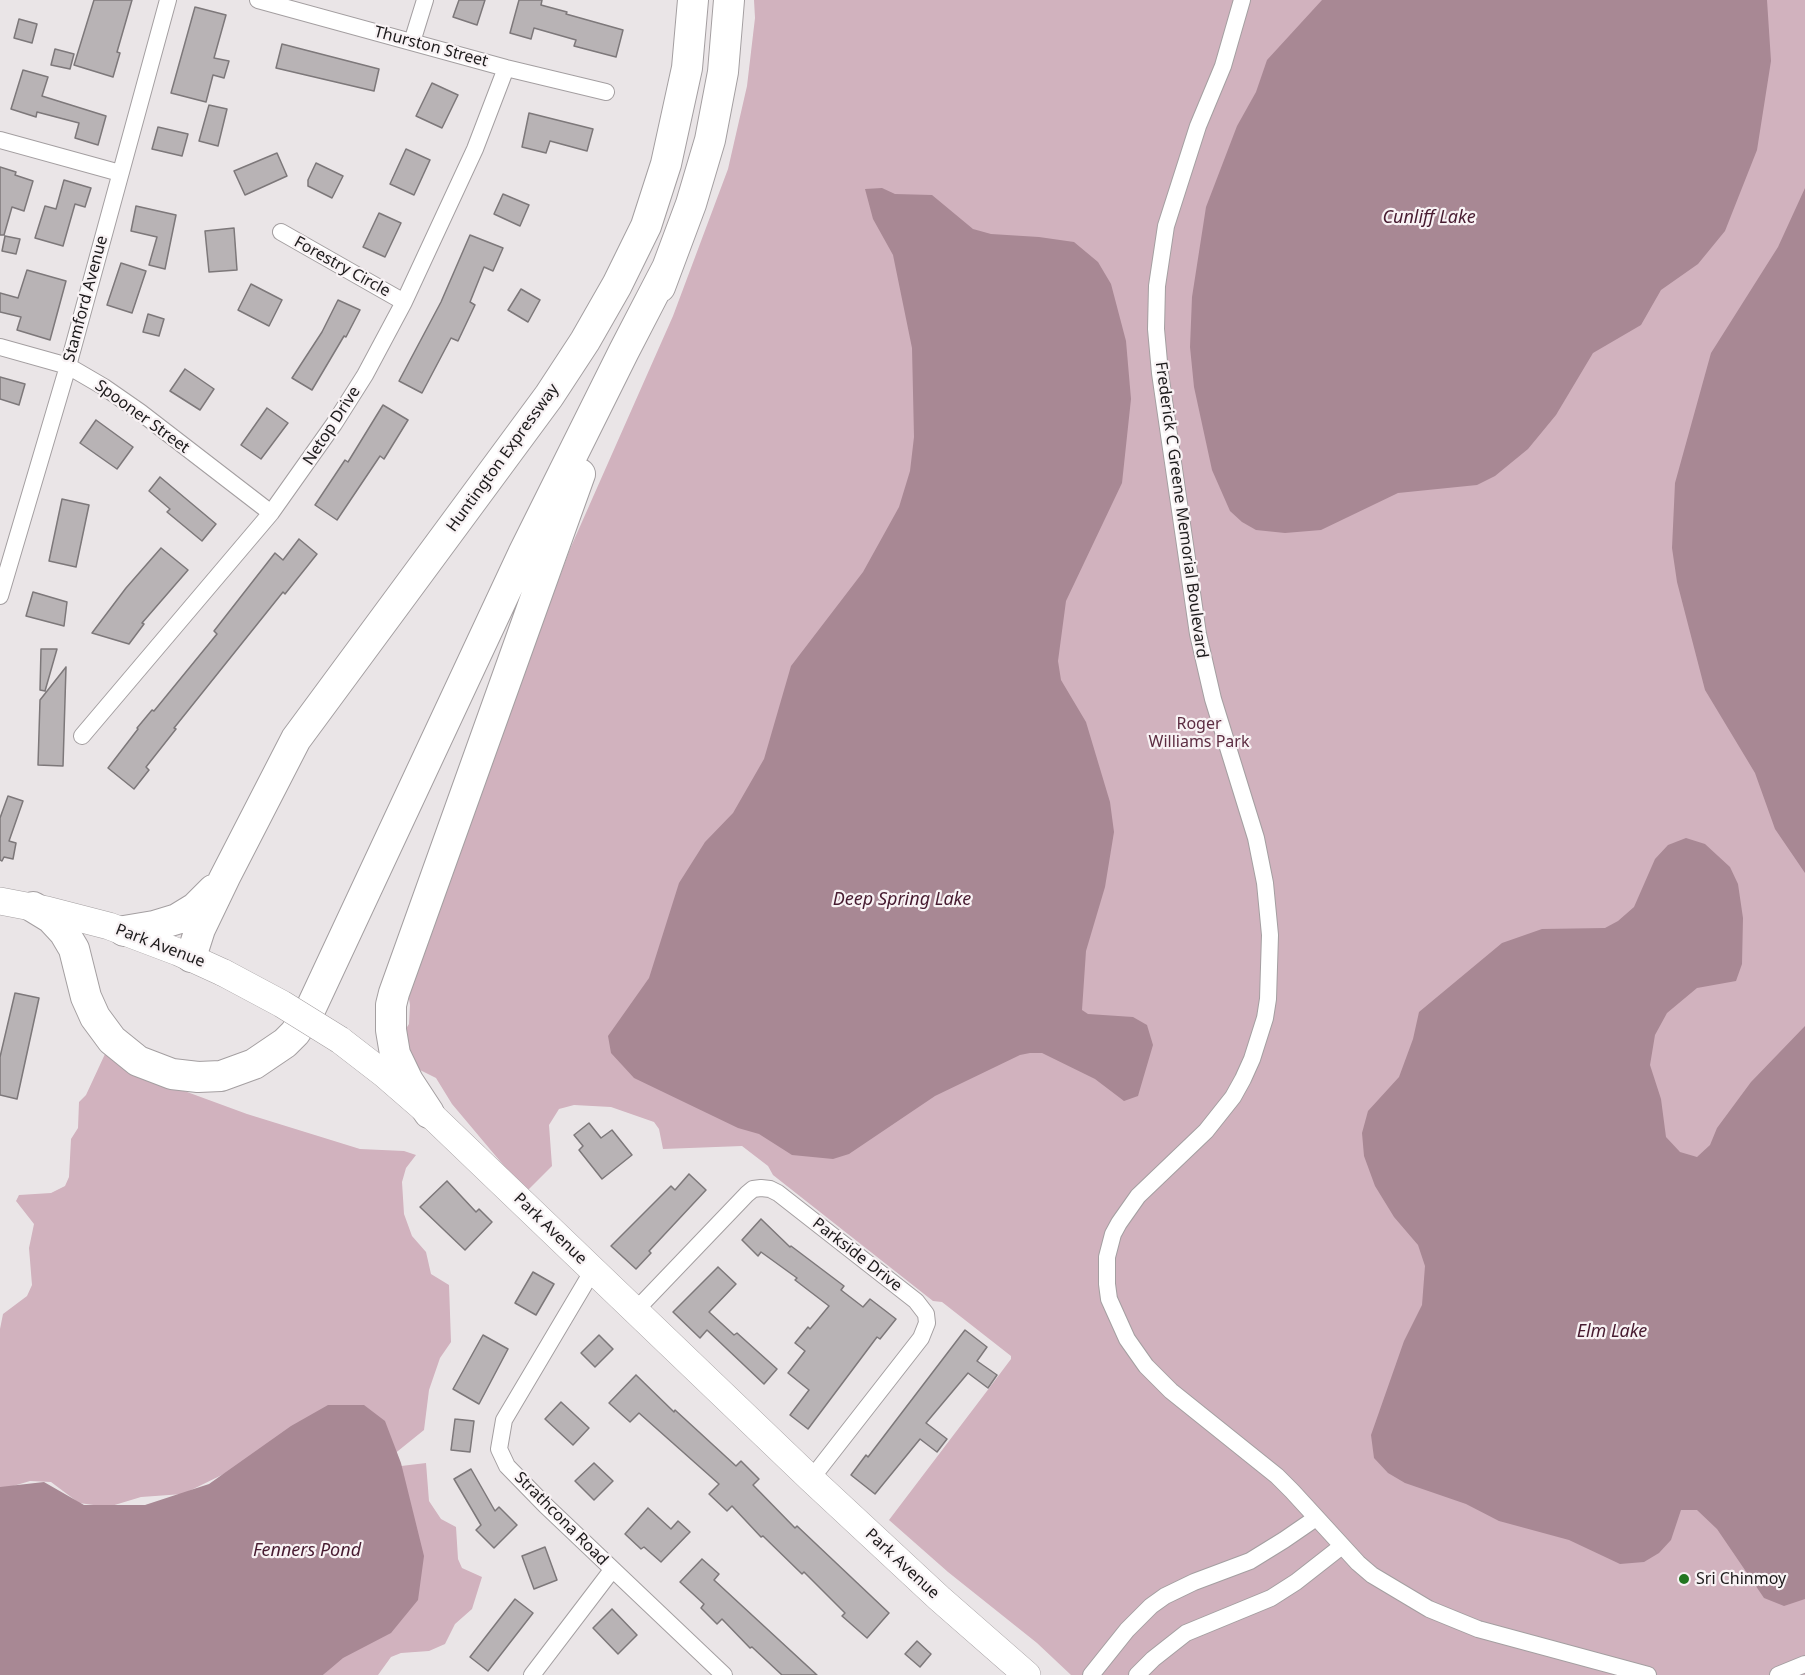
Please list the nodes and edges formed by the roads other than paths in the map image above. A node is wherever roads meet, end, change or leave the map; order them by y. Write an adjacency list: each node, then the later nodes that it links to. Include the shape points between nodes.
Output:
1 (168, 0): 11 (street, Stamford Avenue)
2 (258, 0): 7 (street, Thurston Street)
3 (425, 0): 7 (street)
4 (693, 0): 21 (highway, Huntington Expressway, via 687,68 666,164 646,226 617,285 549,396 306,724)
5 (729, 0): 13 (highway, via 723,72 710,140)
6 (1242, 0): 29 (street, Frederick C Greene Memorial Boulevard, via 1223,66 1198,126 1166,226 1157,286 1156,329 1198,634 1213,699 1256,838 1265,883 1270,935 1268,999 1244,1079 1206,1131 1126,1212 1113,1234 1106,1270 1114,1313 1146,1366 1277,1476)
7 (412, 42): 8 (street, Thurston Street)
8 (506, 68): 9 (street, Thurston Street); 14 (street, Netop Drive, via 475,149)
9 (606, 92)
10 (0, 140): 11 (street)
11 (120, 173): 16 (street, Stamford Avenue)
12 (280, 232): 14 (street, Forestry Circle)
13 (667, 268): 22 (highway, via 528,543 315,998 303,1022 285,1043 254,1064 221,1076 172,1074 138,1061 112,1040 95,1017 74,949 64,932 51,918); 25 (highway, via 586,458 394,993 392,1042 408,1081)
14 (404, 302): 17 (street, Netop Drive, via 353,394)
15 (0, 346): 16 (street, Spooner Street)
16 (68, 366): 17 (street, Spooner Street, via 141,412); 18 (street, Stamford Avenue)
17 (271, 513): 20 (street, Netop Drive)
18 (5, 556): 19 (street, Stamford Avenue)
19 (0, 596)
20 (82, 736)
21 (225, 877): 23 (highway, via 177,919); 24 (highway, Huntington Expressway)
22 (9, 907): 23 (main road, Park Avenue)
23 (124, 931): 24 (main road, Park Avenue)
24 (191, 957): 25 (main road, Park Avenue, bridge, via 290,1008 340,1040)
25 (429, 1113): 26 (main road, Park Avenue)
26 (593, 1270): 27 (main road, Park Avenue); 31 (street, Strathcona Road, via 504,1420 500,1449 507,1466)
27 (635, 1311): 28 (main road, Park Avenue); 28 (street, Parkside Drive, via 747,1194 761,1188 778,1193 916,1301 926,1314 921,1338)
28 (811, 1479): 35 (main road, Park Avenue)
29 (1316, 1518): 30 (street, Frederick C Greene Memorial Boulevard); 36 (street, via 1250,1561 1165,1596 1127,1630)
30 (1342, 1546): 37 (street, via 1270,1598 1186,1633); 38 (street, Frederick C Greene Memorial Boulevard, via 1389,1586 1453,1620)
31 (612, 1570): 33 (street); 34 (street, Strathcona Road)
32 (1805, 1664): 39 (street)
33 (532, 1675)
34 (724, 1675)
35 (1027, 1675)
36 (1091, 1675)
37 (1137, 1675)
38 (1647, 1675)
39 (1778, 1675)

